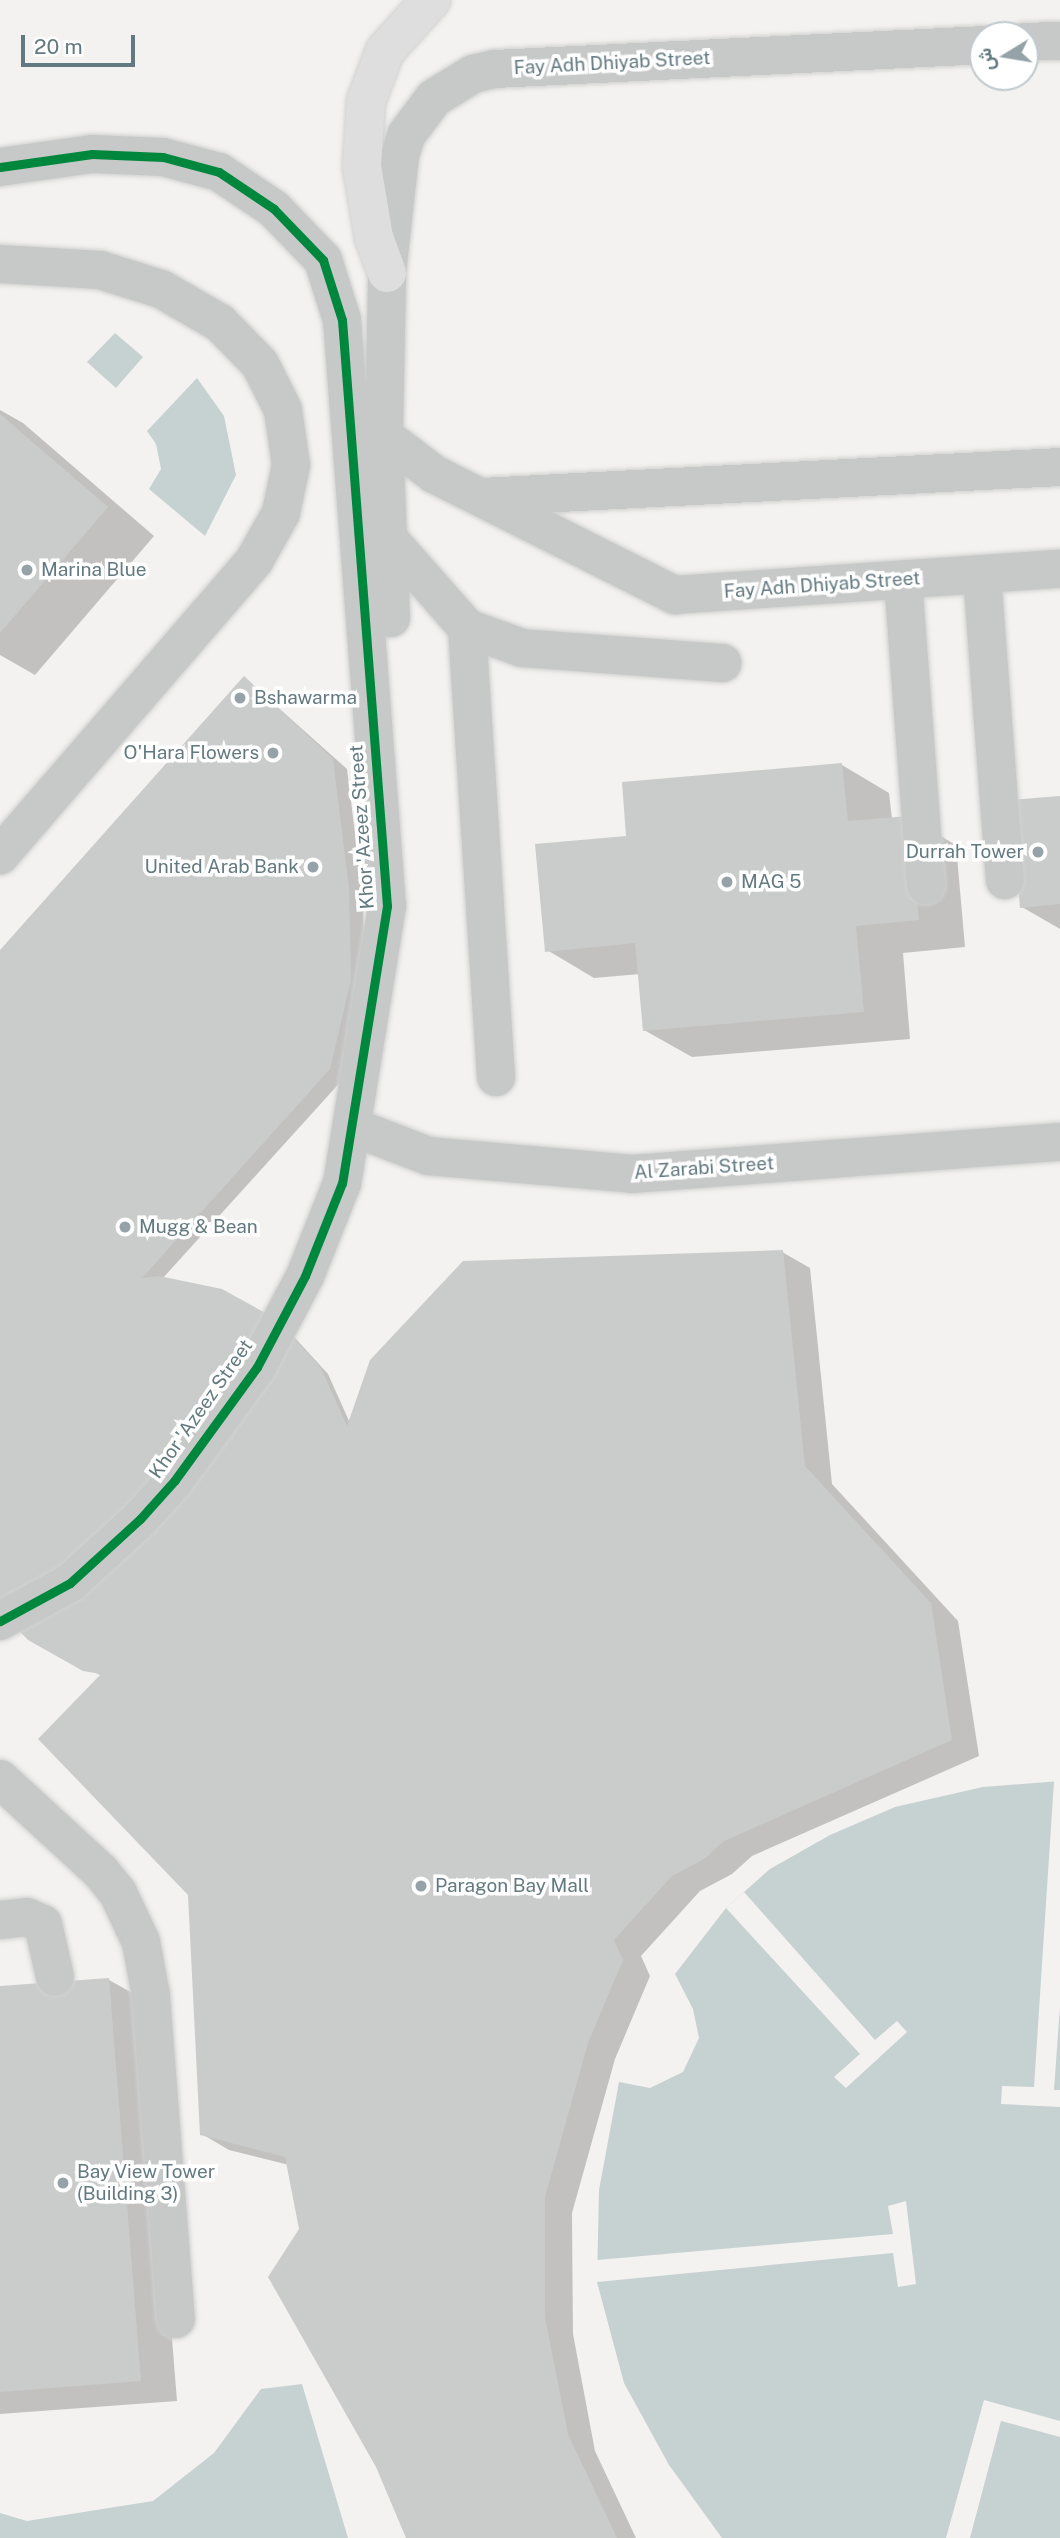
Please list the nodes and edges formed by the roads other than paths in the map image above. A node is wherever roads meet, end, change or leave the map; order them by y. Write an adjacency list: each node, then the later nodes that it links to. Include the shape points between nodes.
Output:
1 (431, 0): 7 (main road, via 385,51 366,101 365,190)
2 (1060, 41): 3 (street)
3 (1039, 42)
4 (969, 46): 7 (street, Fay Adh Dhiyab Street, via 495,69 473,74 434,98 407,134 396,178)
5 (0, 167): 20 (street, Khor 'Azeez Street, via 92,153 163,157 219,172 274,209 323,260 342,320)
6 (0, 264): 17 (street, via 100,270 161,289 220,323 260,364 283,410 291,465 281,513 254,561)
7 (387, 273): 8 (street, Khor 'Azeez Street)
8 (384, 436): 10 (street, Fay Adh Dhiyab Street, via 434,474); 11 (street, Khor 'Azeez Street)
9 (1060, 467): 10 (street, Fay Adh Dhiyab Street)
10 (480, 497): 14 (street, Fay Adh Dhiyab Street, via 675,594)
11 (386, 536): 15 (street); 20 (street, Khor 'Azeez Street, via 401,823)
12 (1060, 569): 13 (street, Fay Adh Dhiyab Street)
13 (982, 575): 14 (street, Fay Adh Dhiyab Street); 18 (street)
14 (903, 580): 19 (street)
15 (467, 628): 16 (street, via 522,648); 21 (street)
16 (722, 663)
17 (0, 855)
18 (1005, 880)
19 (926, 885)
20 (387, 906): 22 (street, Khor 'Azeez Street)
21 (496, 1077)
22 (353, 1127): 23 (street, Al Zarabi Street, via 428,1156 632,1174); 24 (street, Khor 'Azeez Street, via 342,1183 305,1276 252,1373 175,1480 140,1519 70,1583)
23 (1060, 1142)
24 (0, 1621)
25 (0, 1779): 28 (street, via 101,1872 118,1893 141,1942 151,1996)
26 (0, 1920): 27 (street, via 27,1917 43,1924)
27 (55, 1977)
28 (176, 2319)

